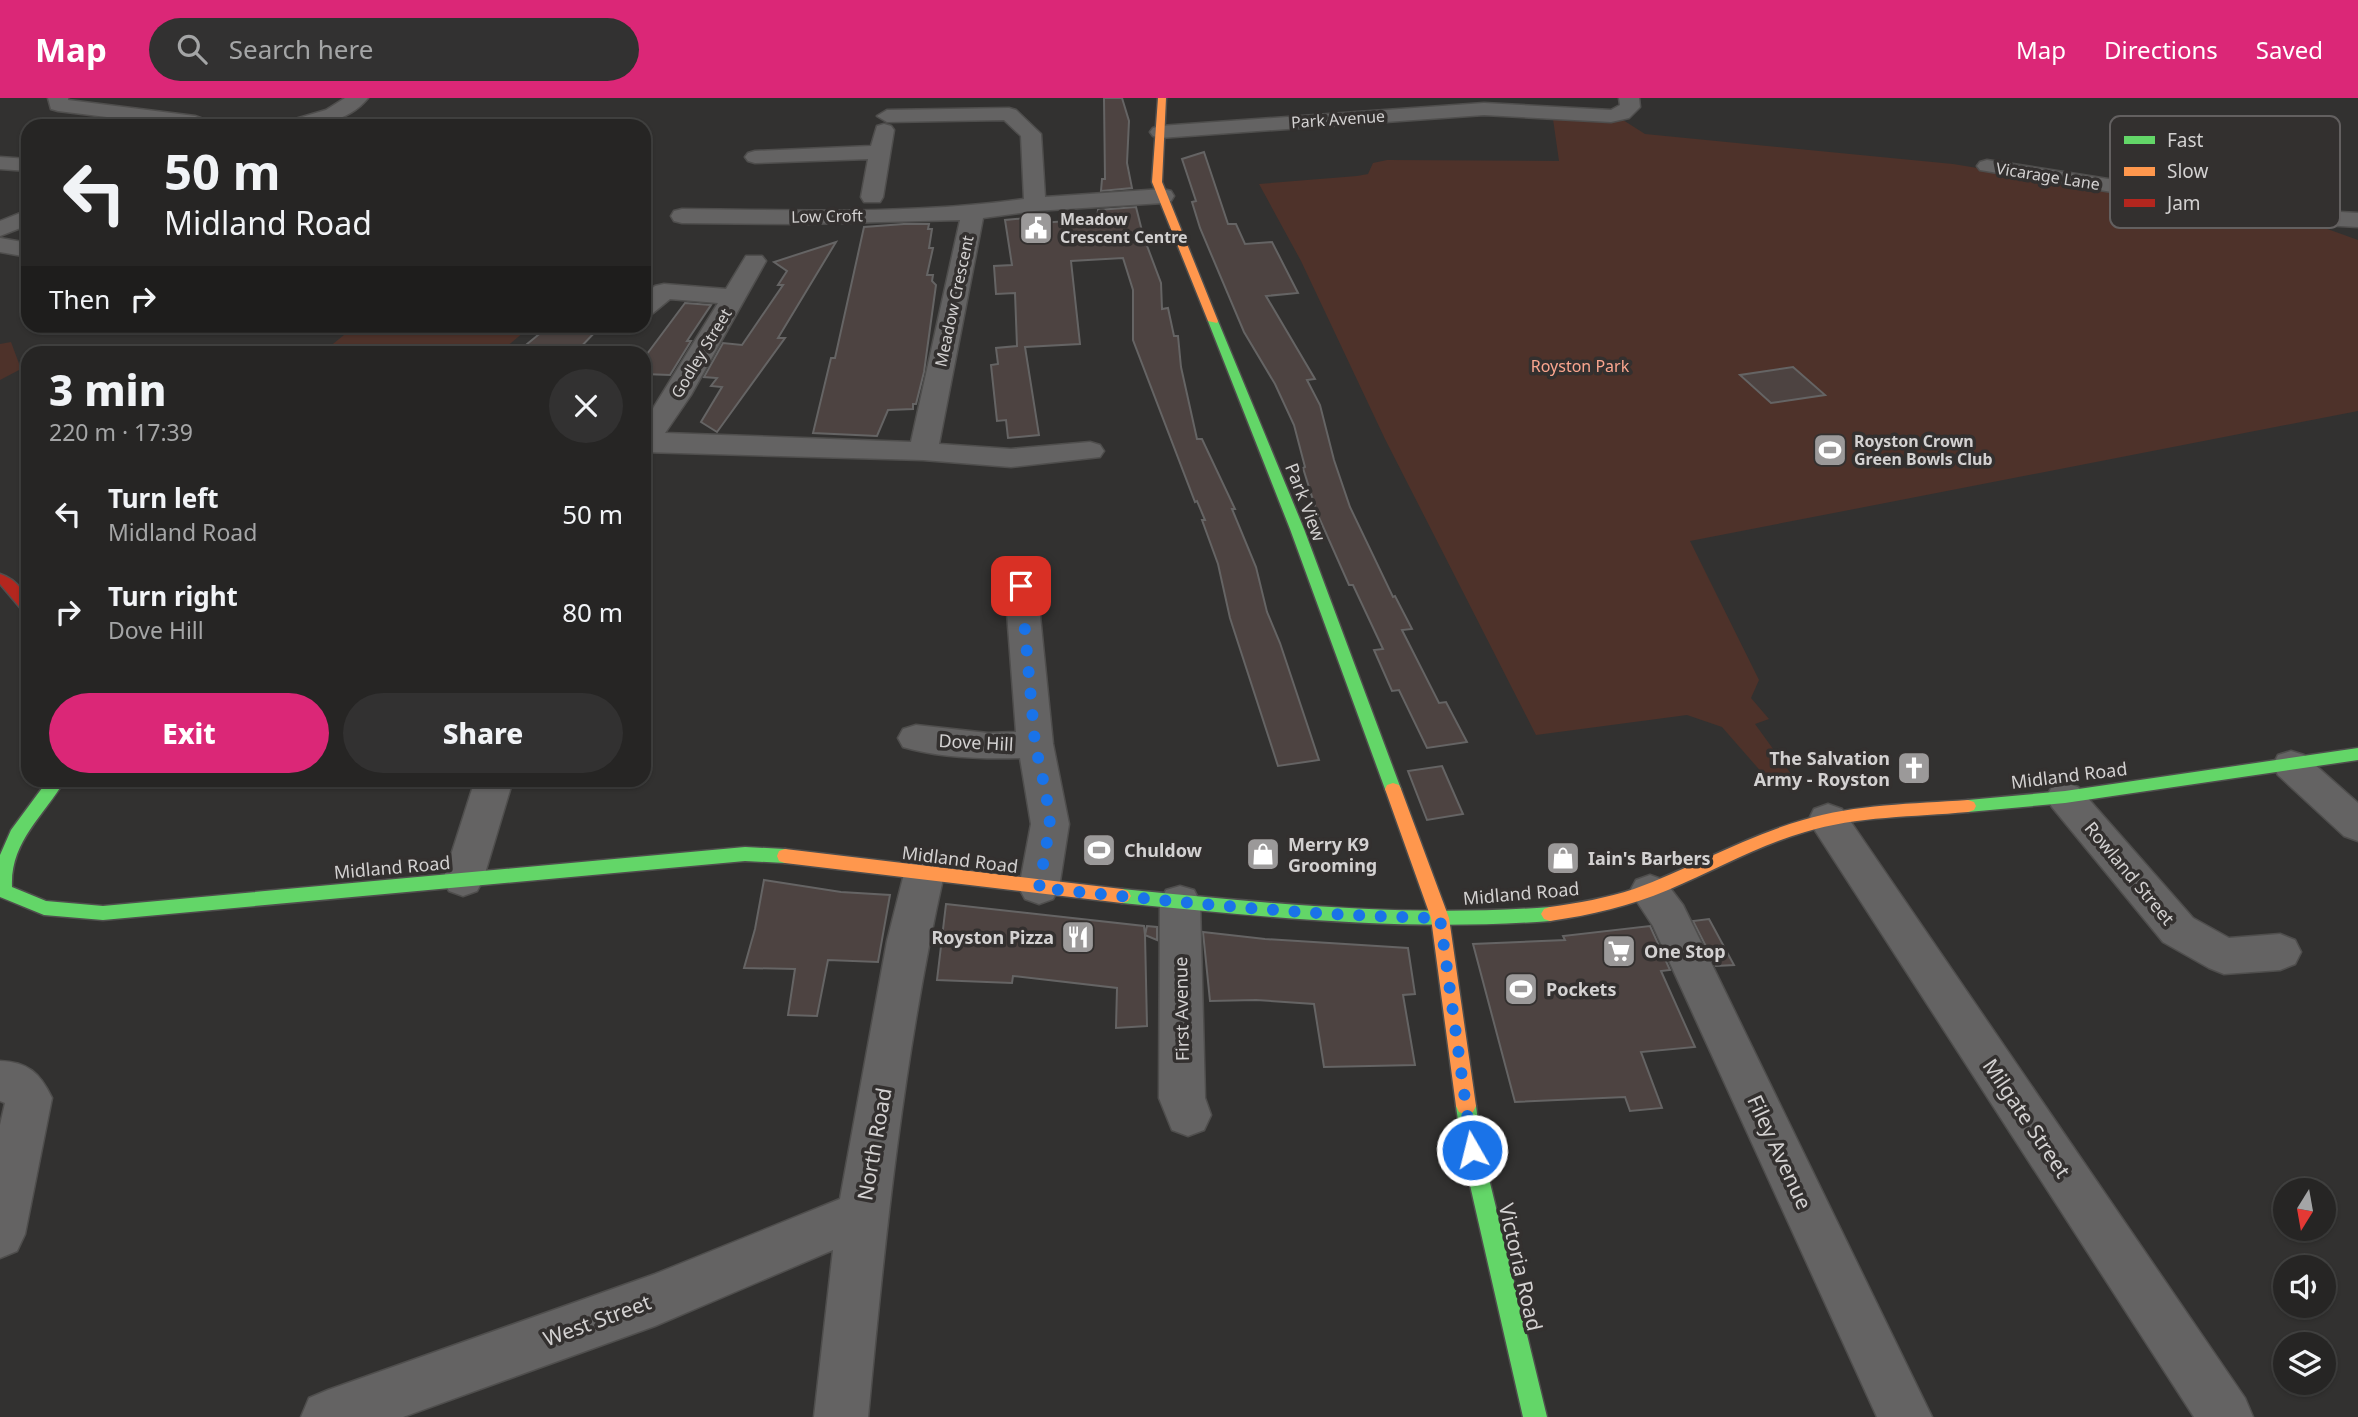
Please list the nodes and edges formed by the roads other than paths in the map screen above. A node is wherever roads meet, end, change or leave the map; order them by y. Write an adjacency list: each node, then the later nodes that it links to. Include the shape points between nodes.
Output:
1 (58, 98): 8 (street, via 58,105)
2 (358, 98): 9 (street)
3 (1162, 98): 10 (main road, Park View)
4 (1629, 98): 5 (street, Park Avenue, via 1630,107 1611,116)
5 (1476, 104): 10 (street, Park Avenue)
6 (941, 106): 7 (street); 19 (street, via 1009,114 1031,134)
7 (888, 107): 11 (street)
8 (171, 119)
9 (316, 119)
10 (1160, 132): 18 (main road, Park View, via 1157,182)
11 (880, 152): 12 (street); 17 (street)
12 (755, 157)
13 (0, 163): 14 (street)
14 (21, 164)
15 (1987, 166): 16 (street, Vicarage Lane)
16 (2110, 186)
17 (872, 197)
18 (1163, 197): 19 (street, Meadow Crescent); 53 (main road, Park View, via 1297,529)
19 (1035, 204): 20 (street, Meadow Crescent)
20 (973, 213): 21 (street, Low Croft); 35 (street, Meadow Crescent)
21 (682, 216)
22 (2340, 219): 24 (street, Vicarage Lane)
23 (21, 220): 25 (street)
24 (2358, 220)
25 (0, 229)
26 (0, 245): 27 (street)
27 (21, 249)
28 (754, 261): 29 (street, Godley Street)
29 (734, 297): 30 (street, via 667,286); 32 (street, Godley Street)
30 (651, 301)
31 (651, 392): 32 (street)
32 (677, 395): 33 (street, Godley Street)
33 (651, 433)
34 (651, 442): 35 (street)
35 (923, 451): 36 (street, via 1011,457)
36 (1090, 451)
37 (1021, 586): 39 (street, Dove Hill)
38 (916, 738): 39 (street, Dove Hill, via 988,746)
39 (1035, 744): 49 (street, Dove Hill, via 1050,824)
40 (2358, 754): 41 (main road, Midland Road)
41 (2291, 765): 44 (main road, Midland Road); 46 (street)
42 (52, 787): 51 (main road, Midland Road, via 18,835 3,867)
43 (492, 787): 48 (street)
44 (2065, 797): 45 (main road, Midland Road); 54 (street, Rowland Street, via 2178,930 2224,956)
45 (1828, 818): 50 (main road, Midland Road, via 1796,825); 63 (street, Milgate Street)
46 (2358, 826)
47 (924, 874): 48 (main road, Midland Road, via 780,854 745,854); 49 (main road, Midland Road); 57 (street, North Road, via 908,941)
48 (463, 880): 51 (main road, Midland Road, via 103,913 44,908)
49 (1039, 888): 52 (main road, Midland Road)
50 (1650, 891): 53 (main road, Midland Road, via 1587,908 1519,917); 62 (street, Filey Avenue, via 1669,917)
51 (2, 892)
52 (1180, 902): 53 (main road, Midland Road); 56 (street, First Avenue, via 1182,1098)
53 (1440, 918): 61 (main road, Victoria Road, via 1472,1150)
54 (2280, 952)
55 (0, 1082): 58 (street, via 16,1082 29,1098)
56 (1188, 1115)
57 (862, 1214): 59 (street, West Street, via 655,1300); 60 (street, North Road)
58 (0, 1234)
59 (328, 1417)
60 (841, 1417)
61 (1535, 1417)
62 (1905, 1417)
63 (2226, 1417)

